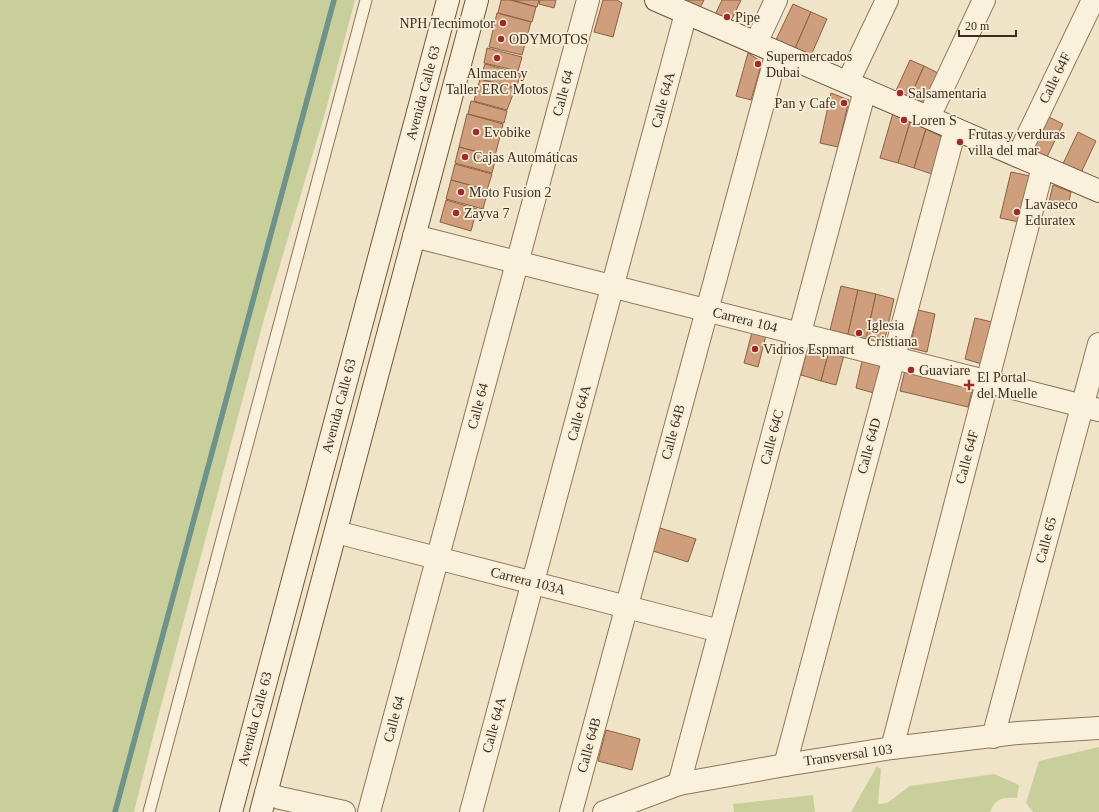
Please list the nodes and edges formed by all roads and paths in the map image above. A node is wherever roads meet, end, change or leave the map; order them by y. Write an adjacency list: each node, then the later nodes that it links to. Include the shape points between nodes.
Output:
1 (366, 0): 39 (lane)
2 (448, 0): 40 (street, Avenida Calle 63)
3 (477, 0): 18 (street, Avenida Calle 63)
4 (588, 0): 19 (street, Calle 64)
5 (776, 0): 10 (street)
6 (886, 0): 12 (street, Calle 64C)
7 (984, 0): 13 (street)
8 (1093, 0): 15 (street, Calle 64F)
9 (671, 5): 10 (street); 20 (street, Calle 64A)
10 (756, 43): 11 (street)
11 (777, 52): 12 (street); 21 (street, Calle 64B)
12 (856, 86): 13 (street); 22 (street, Calle 64C)
13 (928, 117): 14 (street)
14 (955, 129): 15 (street); 24 (street, Calle 64D)
15 (1018, 156): 16 (street)
16 (1043, 166): 17 (street); 25 (street, Calle 64F)
17 (1099, 191)
18 (414, 236): 19 (street, Carrera 104); 27 (street, Avenida Calle 63)
19 (517, 262): 20 (street, Carrera 104); 28 (street, Calle 64)
20 (612, 286): 21 (street, Carrera 104); 29 (street, Calle 64A)
21 (706, 310): 22 (street, Carrera 104); 30 (street, Calle 64B)
22 (799, 334): 24 (street, Carrera 104); 31 (street, Calle 64C)
23 (1099, 344): 26 (street, Calle 65)
24 (893, 358): 25 (street, Carrera 104); 35 (street, Calle 64D)
25 (987, 381): 26 (street, Carrera 104); 34 (street, Calle 64F)
26 (1090, 408): 33 (street, Calle 65)
27 (336, 532): 28 (street, Carrera 103A); 37 (street, Avenida Calle 63)
28 (437, 558): 29 (street, Carrera 103A); 42 (street, Calle 64)
29 (533, 582): 30 (street, Carrera 103A); 43 (street, Calle 64A)
30 (626, 606): 31 (street, Carrera 103A); 44 (street, Calle 64B)
31 (720, 630): 36 (street, Calle 64C)
32 (1099, 728): 33 (street, Transversal 103)
33 (993, 736): 34 (street, Transversal 103)
34 (892, 748): 35 (street, Transversal 103)
35 (785, 765): 36 (street, Transversal 103)
36 (679, 784): 38 (street, Transversal 103)
37 (263, 802): 41 (street, via 295,801)
38 (620, 810)
39 (149, 812)
40 (231, 812)
41 (344, 812)
42 (369, 812)
43 (471, 812)
44 (571, 812)

